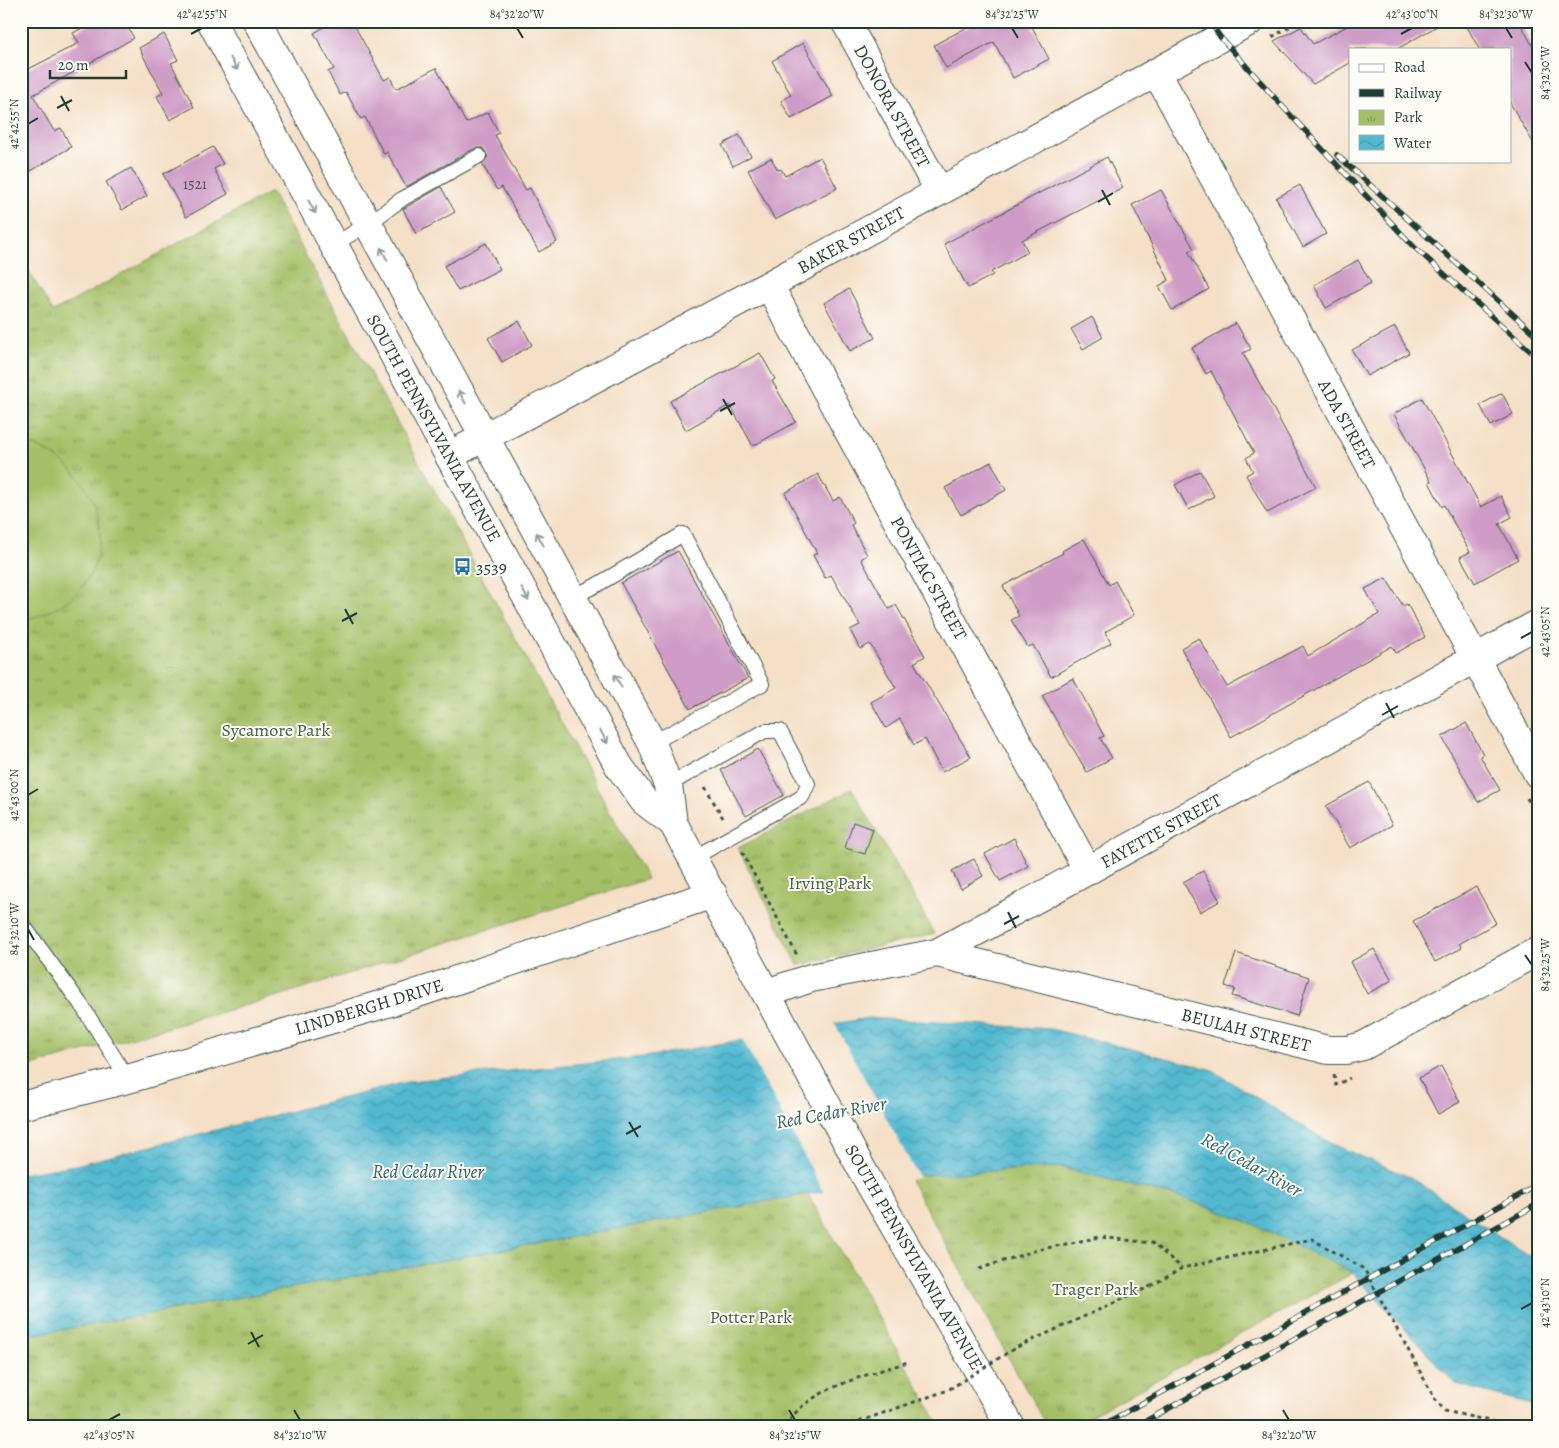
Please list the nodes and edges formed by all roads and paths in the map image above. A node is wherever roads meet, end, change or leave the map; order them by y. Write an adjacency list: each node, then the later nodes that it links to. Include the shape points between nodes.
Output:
1 (211, 21): 9 (street, SOUTH PENNSYLVANIA AVENUE, one-way to 9)
2 (257, 21): 8 (street, SOUTH PENNSYLVANIA AVENUE)
3 (845, 21): 7 (street, DONORA STREET)
4 (1250, 21): 5 (street, BAKER STREET)
5 (1157, 73): 7 (street, BAKER STREET); 15 (street, ADA STREET)
6 (479, 156): 8 (lane, via 402,199)
7 (939, 191): 10 (street, BAKER STREET)
8 (368, 224): 9 (lane); 11 (street, SOUTH PENNSYLVANIA AVENUE, one-way to 8)
9 (333, 245): 12 (street, SOUTH PENNSYLVANIA AVENUE)
10 (769, 285): 11 (street, BAKER STREET); 21 (street, PONTIAC STREET)
11 (484, 437): 12 (street, BAKER STREET); 13 (street, SOUTH PENNSYLVANIA AVENUE, one-way to 11)
12 (449, 456): 19 (street, SOUTH PENNSYLVANIA AVENUE, one-way to 19, via 619,766 644,800)
13 (572, 597): 16 (street, SOUTH PENNSYLVANIA AVENUE, one-way to 13); 16 (lane, via 683,534 762,684)
14 (1538, 624): 15 (street, FAYETTE STREET)
15 (1475, 660): 17 (street, ADA STREET); 21 (street, FAYETTE STREET)
16 (652, 743): 18 (street, SOUTH PENNSYLVANIA AVENUE)
17 (1538, 774)
18 (668, 785): 19 (street, SOUTH PENNSYLVANIA AVENUE); 20 (lane, via 765,731 780,731 808,784 802,797)
19 (673, 823): 20 (street, SOUTH PENNSYLVANIA AVENUE)
20 (693, 858): 22 (street, SOUTH PENNSYLVANIA AVENUE)
21 (1088, 871): 25 (street, FAYETTE STREET)
22 (713, 894): 26 (street, SOUTH PENNSYLVANIA AVENUE); 27 (street, LINDBERGH DRIVE, via 397,1000)
23 (21, 922): 27 (lane, via 82,1006)
24 (1538, 951): 25 (street, BEULAH STREET, via 1363,1046 1347,1050 1328,1050)
25 (937, 952): 26 (street, FAYETTE STREET, via 811,978)
26 (767, 993): 34 (street, SOUTH PENNSYLVANIA AVENUE, via 871,1186)
27 (128, 1079): 28 (street, LINDBERGH DRIVE)
28 (21, 1106)
29 (1182, 1268): 30 (path, via 1152,1243 1100,1237 1037,1250); 33 (path, bridge, via 1151,1286 1014,1348 948,1390); 35 (path, via 1312,1239 1364,1269 1435,1399 1445,1411)
30 (979, 1269)
31 (908, 1362): 32 (path, via 816,1395 797,1408)
32 (786, 1427)
33 (844, 1427)
34 (1011, 1427)
35 (1517, 1427)

